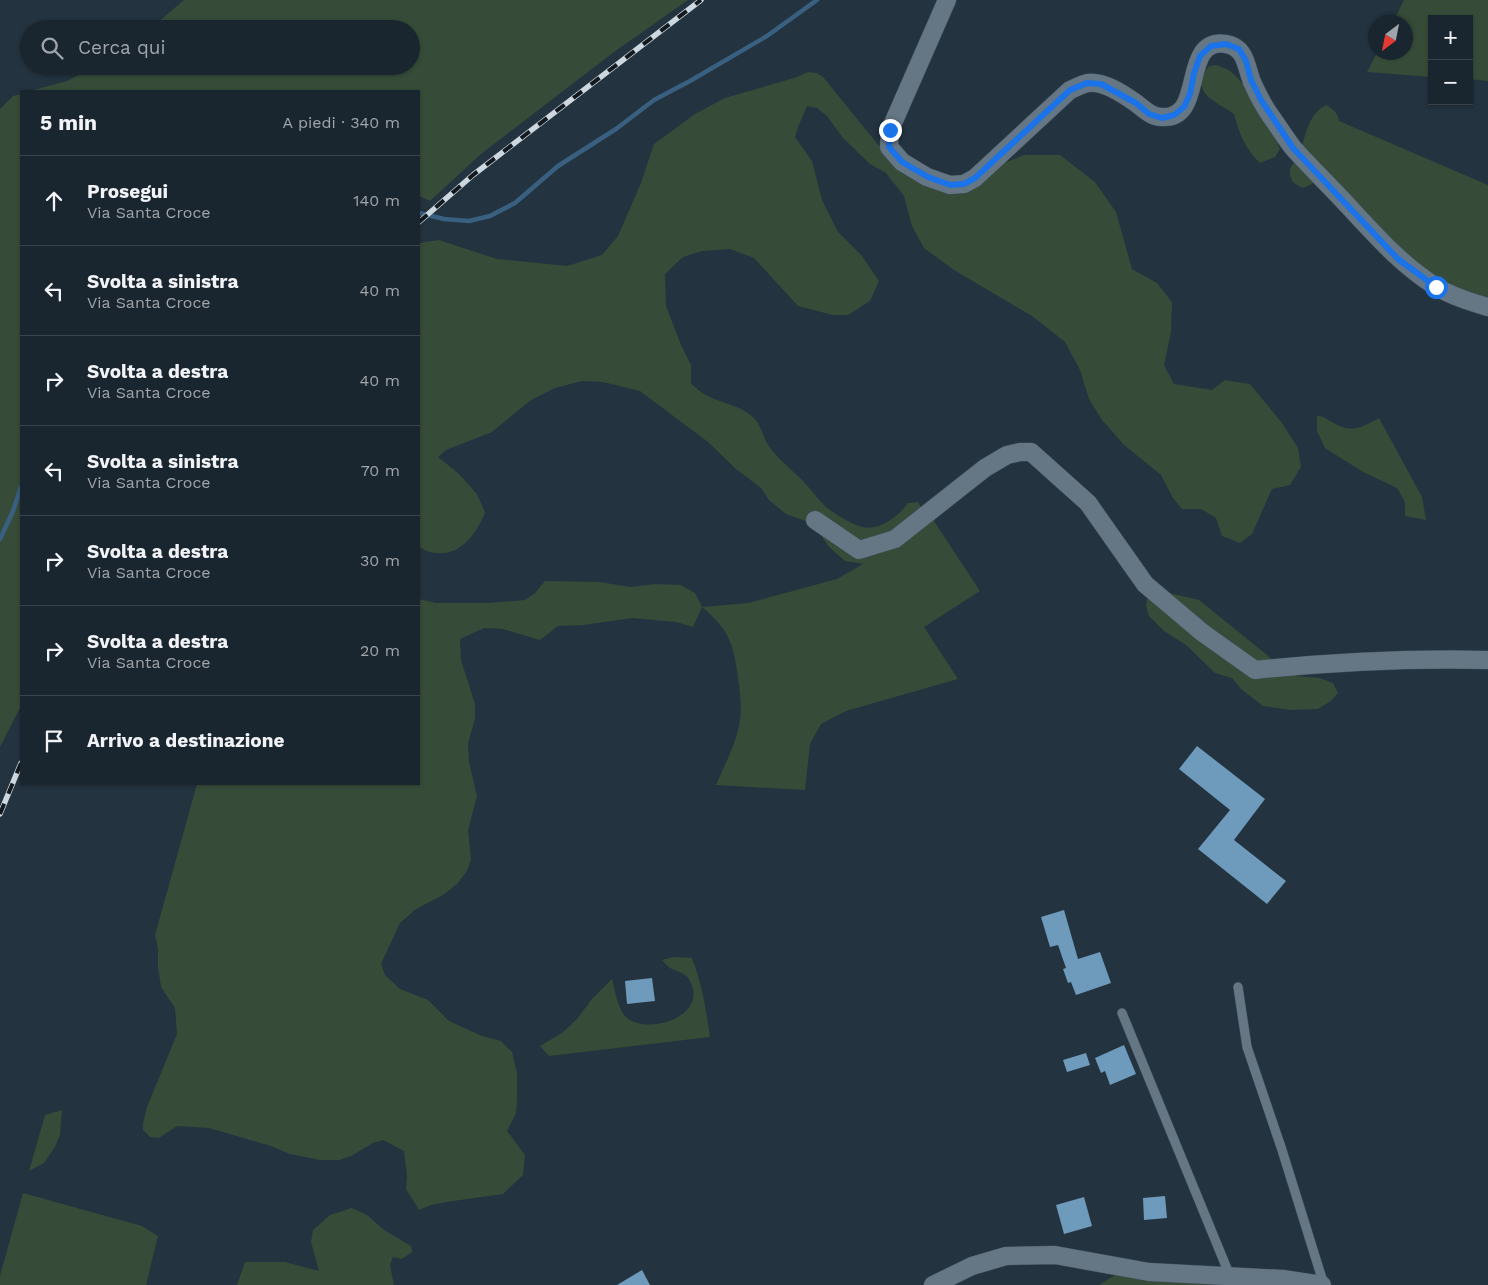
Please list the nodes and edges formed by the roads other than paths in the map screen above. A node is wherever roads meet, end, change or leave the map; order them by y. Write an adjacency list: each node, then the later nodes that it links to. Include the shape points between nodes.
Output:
1 (947, 0): 2 (street, via 890,130 889,147 902,162 928,177 950,185 964,184 975,178 1070,90 1087,83 1101,84 1116,91 1149,114 1162,118 1174,115 1188,101 1200,56 1211,46 1226,44 1239,49 1261,100 1293,148 1398,259 1436,287)
2 (1488, 307)
3 (815, 520): 4 (street, via 859,550 895,539 985,468 1007,455 1032,452 1088,503 1145,584 1255,670 1413,659)
4 (1488, 660)
5 (1238, 987): 9 (lane, via 1247,1047)
6 (1122, 1013): 7 (lane)
7 (1230, 1276): 8 (street, via 1149,1272 1055,1255 1006,1256 972,1266); 9 (street)
8 (933, 1285)
9 (1323, 1285)

